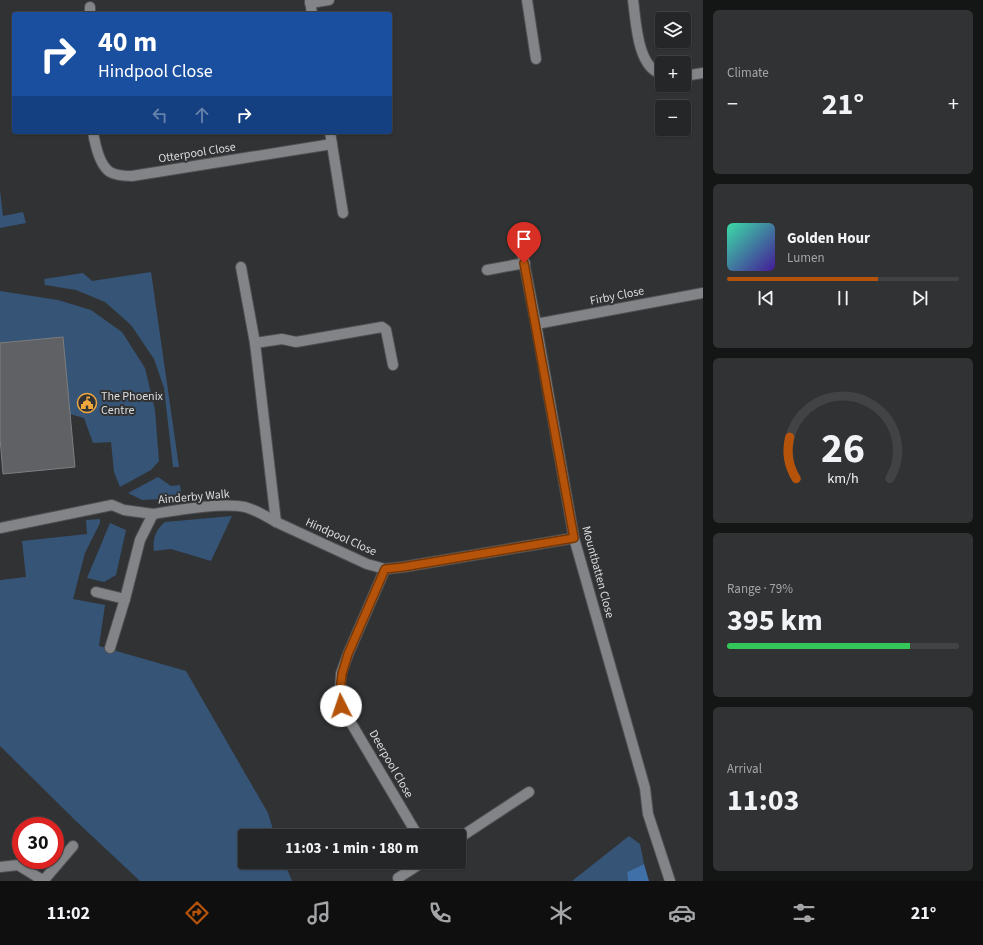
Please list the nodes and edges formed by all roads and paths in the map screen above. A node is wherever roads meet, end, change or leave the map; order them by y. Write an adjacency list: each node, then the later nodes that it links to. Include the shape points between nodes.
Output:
1 (329, 0): 4 (street)
2 (527, 0): 6 (street)
3 (633, 0): 7 (street, via 641,52)
4 (310, 1): 5 (street)
5 (312, 12)
6 (536, 59)
7 (655, 71)
8 (703, 73): 9 (street)
9 (691, 75)
10 (93, 134): 12 (street, Otterpool Close, via 99,157 109,171 132,176)
11 (330, 134): 12 (street)
12 (332, 144): 13 (street)
13 (343, 214)
14 (519, 237): 15 (street, Mountbatten Close)
15 (524, 263): 17 (street); 19 (street, Mountbatten Close)
16 (241, 267): 20 (street)
17 (487, 270)
18 (703, 293): 19 (street, Firby Close)
19 (536, 324): 25 (street, Mountbatten Close)
20 (255, 343): 21 (street, via 282,339 296,342 382,327 386,330); 23 (street)
21 (393, 365)
22 (153, 514): 23 (street, Ainderby Walk, via 232,506 245,507); 24 (street, via 124,510 112,505); 28 (street, Ainderby Walk, via 140,540)
23 (276, 522): 26 (street, Hindpool Close, via 367,564)
24 (0, 528)
25 (574, 538): 26 (street, Hindpool Close); 38 (street, Mountbatten Close, via 644,788 648,814)
26 (385, 569): 31 (street, Deerpool Close, via 348,654 342,674 341,706)
27 (96, 592): 28 (street)
28 (125, 599): 29 (street, Ainderby Walk)
29 (110, 648)
30 (529, 792): 32 (street)
31 (414, 829)
32 (466, 833)
33 (73, 846): 37 (street)
34 (0, 867): 37 (street, via 18,865)
35 (412, 869): 36 (street)
36 (398, 878)
37 (44, 881)
38 (670, 881)

